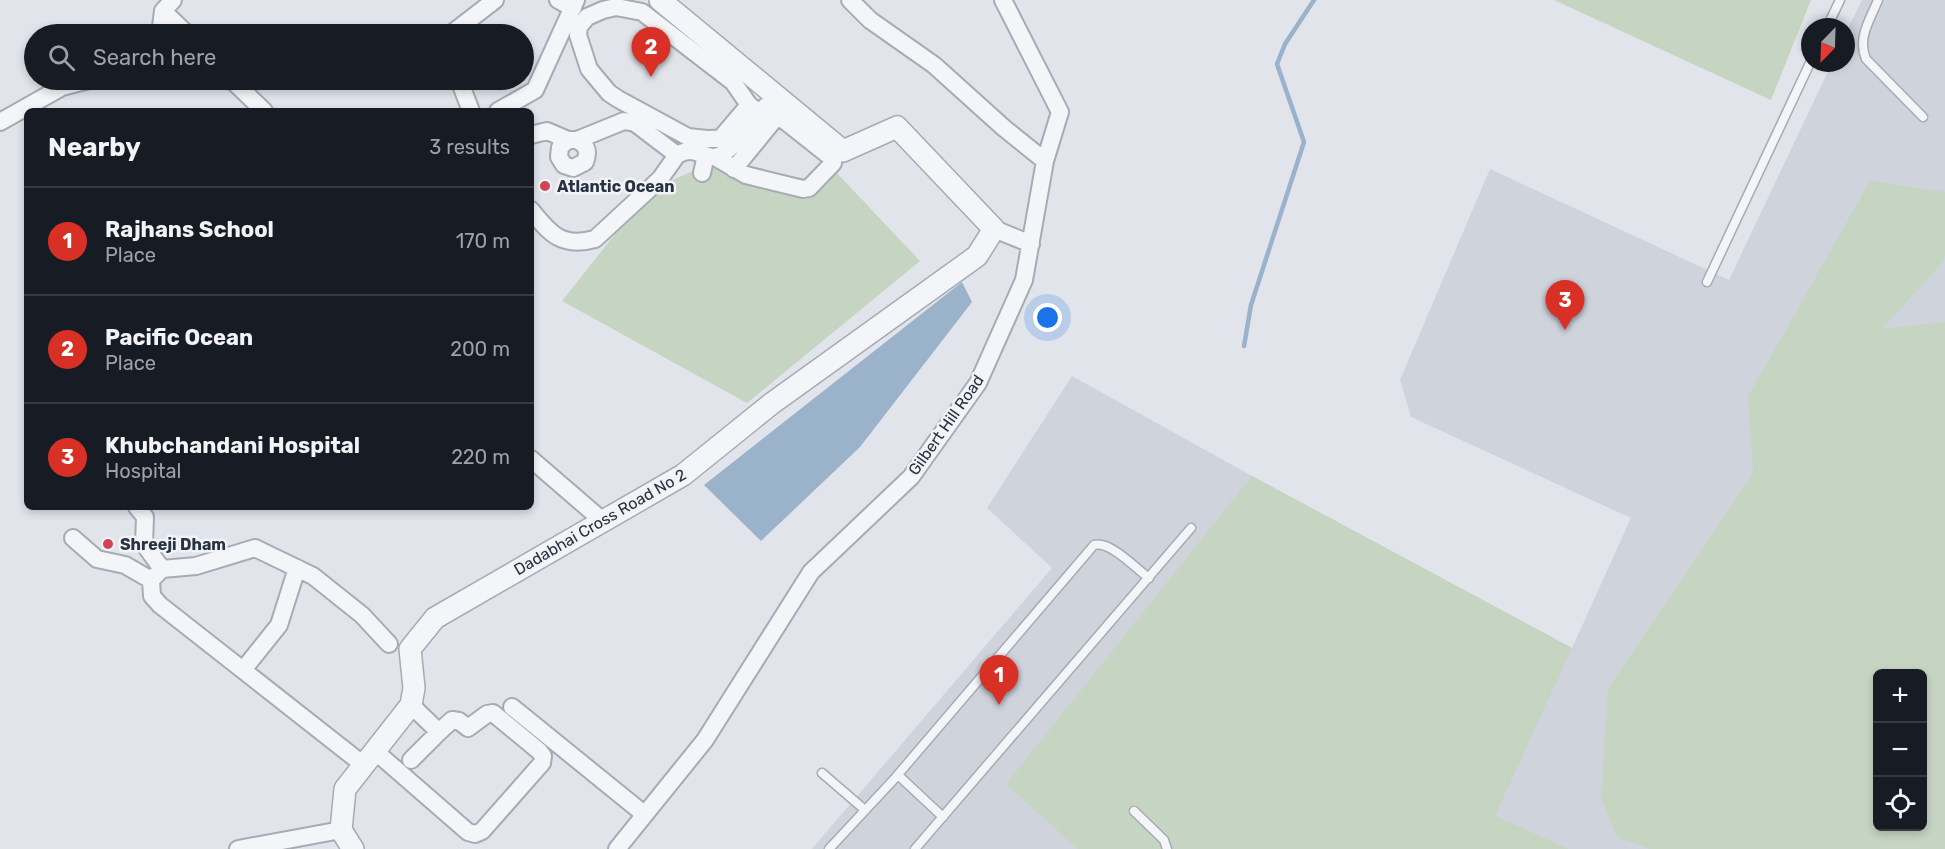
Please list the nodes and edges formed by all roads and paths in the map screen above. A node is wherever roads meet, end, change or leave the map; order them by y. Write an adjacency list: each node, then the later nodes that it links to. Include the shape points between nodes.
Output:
1 (495, 0): 13 (street)
2 (558, 0): 8 (street)
3 (660, 0): 23 (street)
4 (850, 0): 31 (street, via 870,20 934,65)
5 (1003, 0): 31 (street, Gilbert Hill Road, via 1060,112)
6 (1840, 0): 10 (lane)
7 (1878, 0): 24 (lane, via 1861,48 1866,59)
8 (575, 4): 22 (street, via 535,90)
9 (168, 6): 11 (street); 12 (street)
10 (1831, 18)
11 (163, 24)
12 (180, 24)
13 (463, 24)
14 (1806, 72): 37 (lane)
15 (57, 90): 19 (street)
16 (242, 90): 20 (street)
17 (463, 90): 21 (street)
18 (24, 108): 25 (street)
19 (25, 108)
20 (261, 108)
21 (470, 108)
22 (503, 108)
23 (764, 113): 27 (street); 27 (street, via 734,82 642,12 616,7 587,17 578,35 590,69 609,93 688,137); 28 (street); 32 (street); 32 (street, via 833,159 832,163 808,189); 35 (street, via 843,151 897,127)
24 (1923, 117)
25 (0, 122)
26 (534, 134): 29 (street, via 547,130 572,140 624,121 635,123)
27 (721, 138): 28 (street)
28 (739, 138): 30 (street, via 726,153)
29 (677, 155): 30 (street, via 696,151); 34 (street, via 660,179 596,239 566,241 549,232)
30 (711, 156): 32 (street); 33 (street)
31 (1045, 161): 36 (street, Gilbert Hill Road)
32 (734, 169)
33 (702, 173)
34 (534, 214)
35 (994, 229): 36 (street); 40 (street, Dadabhai Cross Road No 2, via 977,256 771,404 683,475)
36 (1031, 244): 57 (street, Gilbert Hill Road, via 1024,280 978,383 910,477 811,572 705,740)
37 (1707, 282)
38 (534, 462): 40 (street)
39 (139, 510): 44 (street, via 145,518 144,544)
40 (604, 522): 49 (street, Dadabhai Cross Road No 2, via 435,618 410,649 414,688)
41 (1191, 528): 45 (lane)
42 (73, 538): 44 (street, via 97,559)
43 (297, 568): 44 (street, via 255,548); 46 (street, via 362,615); 47 (street, via 279,625)
44 (157, 574): 47 (street, via 152,596 160,605)
45 (1149, 578): 54 (lane, via 1110,547 1094,545); 58 (lane)
46 (389, 644)
47 (243, 670): 51 (street)
48 (513, 707): 57 (street)
49 (409, 708): 50 (street); 51 (street)
50 (432, 731): 51 (street, via 452,720 468,728 493,713 543,756 542,763 482,831 475,834); 52 (street)
51 (370, 759): 59 (street, via 345,789)
52 (411, 760)
53 (822, 773): 55 (lane)
54 (895, 778): 55 (lane); 58 (lane, via 898,775)
55 (865, 810): 63 (lane)
56 (1134, 810): 65 (lane, via 1164,840)
57 (644, 814): 62 (street, Gilbert Hill Road)
58 (943, 817): 64 (lane)
59 (341, 830): 60 (street); 61 (street)
60 (238, 849)
61 (354, 849)
62 (617, 849)
63 (829, 849)
64 (915, 849)
65 (1167, 849)

